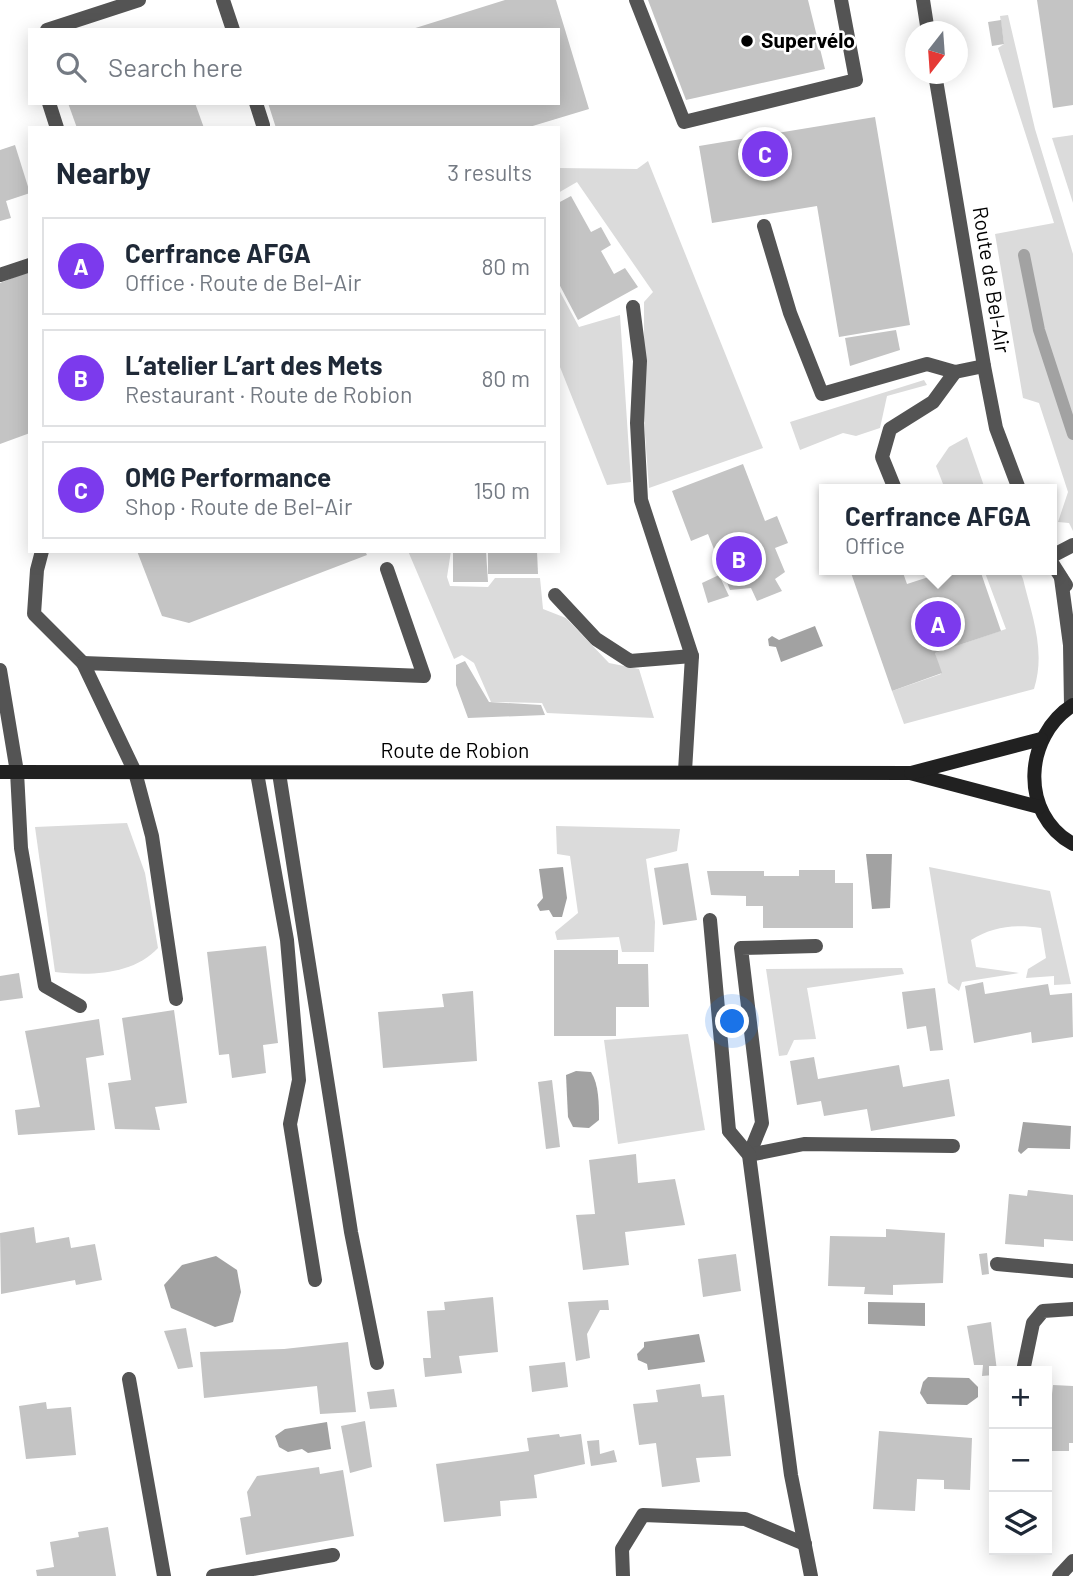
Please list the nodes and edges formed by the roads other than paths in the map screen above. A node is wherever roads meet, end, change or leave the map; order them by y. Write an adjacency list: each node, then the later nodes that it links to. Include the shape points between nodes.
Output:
1 (139, 0): 7 (street)
2 (223, 0): 8 (street)
3 (636, 0): 4 (street, via 684,122 856,80)
4 (841, 0)
5 (923, 0): 6 (street)
6 (926, 21)
7 (53, 28)
8 (232, 28)
9 (937, 84): 18 (street, Route de Bel-Air)
10 (50, 105): 13 (street)
11 (257, 105): 12 (street)
12 (263, 125)
13 (56, 126)
14 (764, 226): 19 (street, via 790,313 822,394 926,364)
15 (28, 266): 16 (street)
16 (0, 275)
17 (633, 307): 30 (street, via 640,361 641,500)
18 (984, 366): 19 (street); 21 (street, Route de Bel-Air, via 996,428)
19 (955, 372): 20 (street, via 933,402 890,429 882,457)
20 (893, 484)
21 (1017, 484)
22 (1073, 545): 24 (street)
23 (42, 553): 31 (street, via 34,614)
24 (1057, 553)
25 (387, 569): 31 (street, via 424,676)
26 (1057, 571): 27 (street)
27 (1061, 578): 28 (street); 33 (street)
28 (1073, 593)
29 (555, 595): 30 (street, via 596,639 630,661)
30 (692, 656): 35 (street)
31 (83, 663): 38 (street)
32 (0, 670): 37 (street)
33 (1072, 705): 34 (main road)
34 (1041, 739): 41 (main road, Route de Robion); 42 (main road, via 1034,761)
35 (685, 771): 40 (main road, Route de Robion); 41 (main road, Route de Robion)
36 (0, 772): 37 (main road, Route de Robion)
37 (17, 772): 38 (main road, Route de Robion); 47 (street, via 21,848 45,986)
38 (135, 772): 39 (main road, Route de Robion); 46 (street, via 152,836)
39 (257, 773): 40 (main road, Route de Robion); 52 (street, via 287,940 299,1080 290,1124)
40 (279, 773): 54 (street, via 351,1231)
41 (910, 773): 42 (main road, Route de Robion)
42 (1040, 807): 43 (main road, via 1051,825)
43 (1073, 844)
44 (710, 920): 49 (street, via 729,1131)
45 (816, 946): 49 (street, via 741,948 762,1123)
46 (176, 999)
47 (80, 1006)
48 (953, 1146): 49 (street, via 804,1144)
49 (749, 1155): 57 (street)
50 (997, 1264): 51 (street)
51 (1073, 1271)
52 (315, 1280)
53 (1073, 1309): 55 (street, via 1043,1311 1033,1323)
54 (377, 1363)
55 (1024, 1366)
56 (129, 1379): 60 (street)
57 (804, 1544): 62 (street, via 745,1519 643,1515 622,1549); 63 (street)
58 (333, 1555): 61 (street)
59 (1073, 1561): 64 (street)
60 (164, 1576)
61 (213, 1576)
62 (623, 1576)
63 (811, 1576)
64 (1059, 1576)

